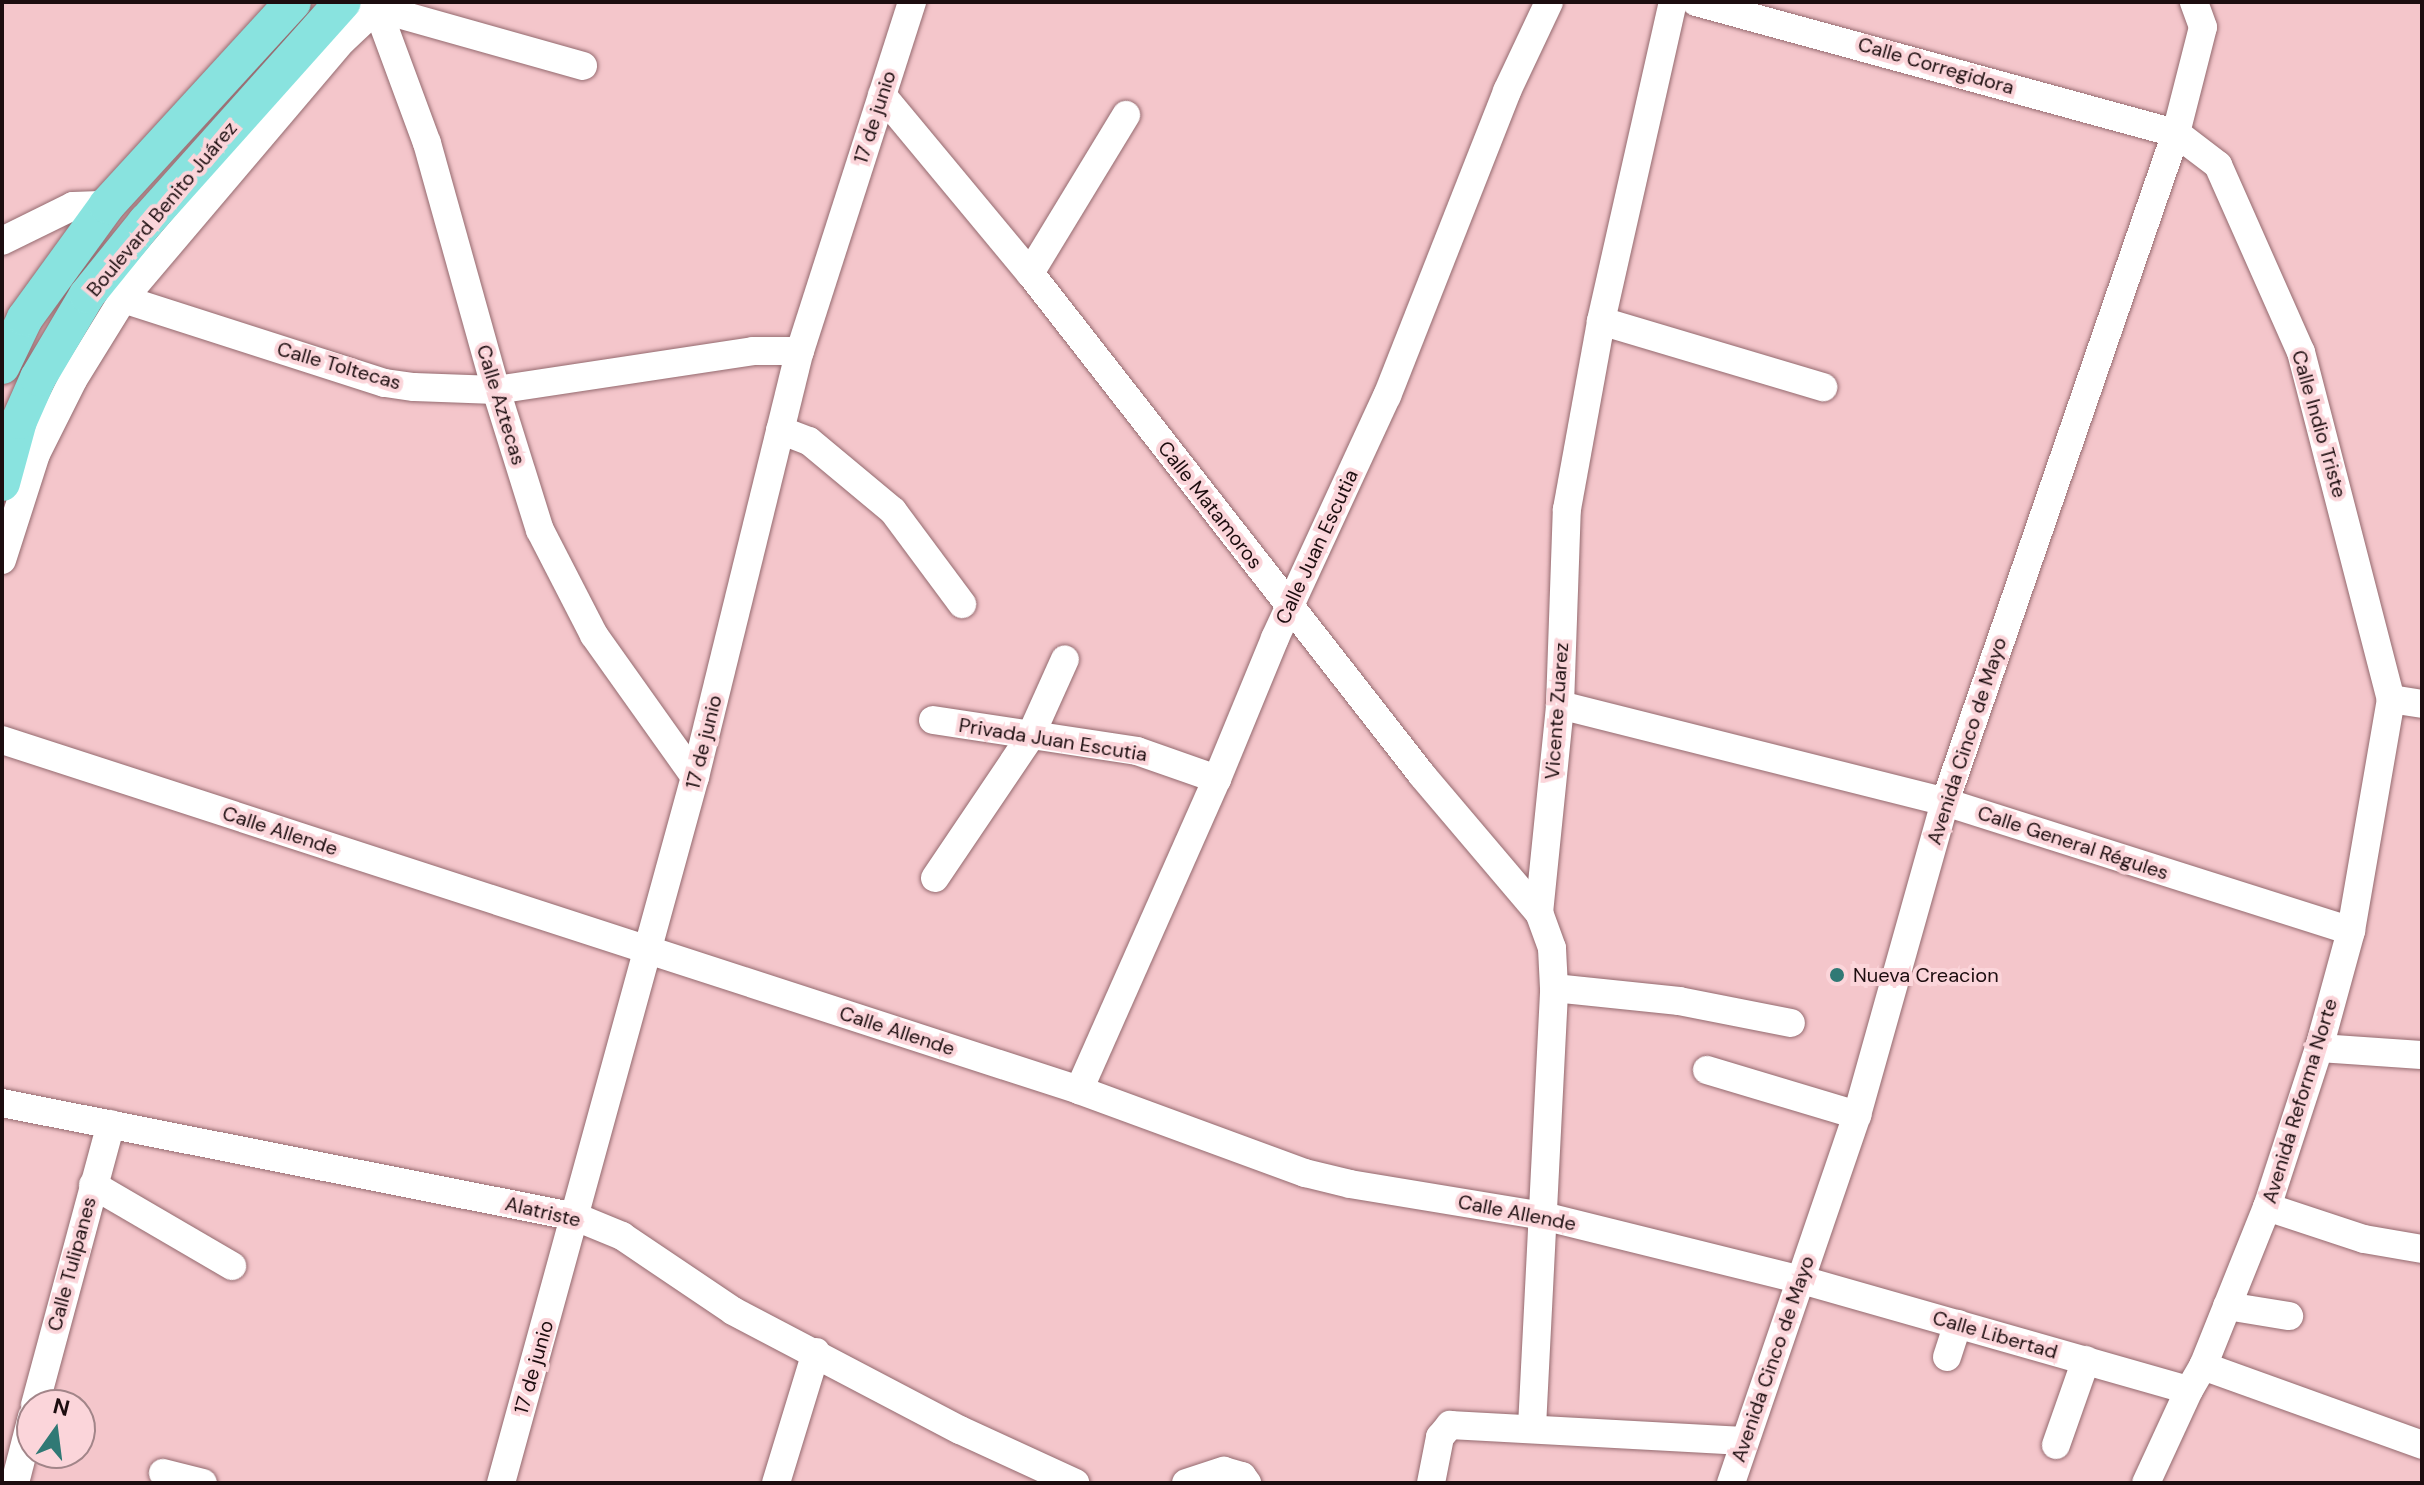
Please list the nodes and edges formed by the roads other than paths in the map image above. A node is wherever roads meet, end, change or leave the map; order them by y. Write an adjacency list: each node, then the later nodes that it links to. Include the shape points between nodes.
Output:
1 (293, 2): 14 (main road, Boulevard Benito Juárez)
2 (912, 2): 11 (street, 17 de junio)
3 (1549, 2): 27 (street, Calle Juan Escutia, via 1507,91 1387,396)
4 (1673, 2): 18 (street, Vicente Zuarez)
5 (1696, 2): 8 (street, Calle Corregidora)
6 (2219, 2): 9 (street, Avenida Cinco de Mayo)
7 (364, 4): 10 (street); 17 (street, via 343,40); 22 (street, Calle Aztecas, via 427,143); 24 (main road, Boulevard Benito Juárez, via 146,222 87,295 38,378 19,421)
8 (1761, 9): 13 (street, Calle Corregidora)
9 (2198, 14): 13 (street, Avenida Cinco de Mayo)
10 (583, 66)
11 (882, 95): 16 (street, Calle Matamoros); 19 (street, 17 de junio)
12 (1126, 115): 16 (street)
13 (2176, 133): 29 (street, Calle Indio Triste, via 2218,165 2301,352); 37 (street, Avenida Cinco de Mayo)
14 (107, 205): 15 (street, via 73,206); 20 (main road, Boulevard Benito Juárez, via 25,318)
15 (2, 241)
16 (1030, 273): 27 (street, Calle Matamoros)
17 (123, 299): 22 (street, Calle Toltecas, via 385,383); 25 (street, via 36,454)
18 (1601, 321): 21 (street); 31 (street, Vicente Zuarez, via 1567,509)
19 (800, 351): 22 (street, Calle Toltecas, via 753,351); 23 (street, 17 de junio)
20 (2, 366)
21 (1823, 387)
22 (496, 390): 35 (street, Calle Aztecas, via 540,530 580,609)
23 (780, 430): 26 (street, via 809,441 893,511); 35 (street, 17 de junio)
24 (2, 483)
25 (2, 560)
26 (962, 604)
27 (1290, 608): 36 (street, Calle Juan Escutia); 39 (street, Calle Matamoros)
28 (1065, 659): 33 (street)
29 (2391, 699): 30 (street); 40 (street, Avenida Reforma Norte)
30 (2422, 704)
31 (1560, 705): 37 (street, Calle General Régules); 39 (street, Vicente Zuarez)
32 (933, 720): 33 (street, Privada Juan Escutia)
33 (1030, 737): 36 (street, Privada Juan Escutia, via 1137,751); 38 (street)
34 (2, 740): 41 (street, Calle Allende)
35 (695, 777): 41 (street, 17 de junio)
36 (1217, 779): 47 (street, Calle Juan Escutia)
37 (1945, 802): 40 (street, Calle General Régules); 49 (street, Avenida Cinco de Mayo)
38 (935, 878)
39 (1539, 913): 42 (street, Vicente Zuarez, via 1552,948)
40 (2351, 931): 44 (street, Avenida Reforma Norte)
41 (649, 951): 47 (street, Calle Allende); 54 (street, 17 de junio)
42 (1554, 988): 43 (street, via 1679,1001); 53 (street, Vicente Zuarez)
43 (1791, 1023)
44 (2319, 1048): 45 (street); 52 (street, Avenida Reforma Norte)
45 (2422, 1055)
46 (1707, 1070): 49 (street)
47 (1079, 1090): 53 (street, Calle Allende, via 1305,1173)
48 (2, 1103): 50 (street, Alatriste)
49 (1857, 1115): 57 (street, Avenida Cinco de Mayo)
50 (111, 1124): 51 (street, Calle Tulipanes); 54 (street, Alatriste)
51 (93, 1185): 56 (street); 65 (street, Calle Tulipanes)
52 (2267, 1207): 55 (street, via 2364,1239); 58 (street, Avenida Reforma Norte)
53 (1543, 1216): 57 (street, Calle Allende); 66 (street, Vicente Zuarez)
54 (576, 1217): 61 (street, Alatriste, via 622,1236 733,1311); 73 (street, 17 de junio)
55 (2422, 1249)
56 (232, 1266)
57 (1802, 1280): 60 (street, Calle Libertad); 67 (street, Avenida Cinco de Mayo)
58 (2227, 1306): 59 (street); 64 (street, Avenida Reforma Norte)
59 (2289, 1316)
60 (1958, 1324): 62 (street); 63 (street, Calle Libertad)
61 (816, 1352): 74 (street); 75 (street, Alatriste, via 960,1430)
62 (1947, 1357)
63 (2086, 1360): 64 (street, Calle Libertad); 68 (street)
64 (2196, 1378): 69 (street, Calle Libertad); 79 (street, Avenida Reforma Norte)
65 (39, 1389)
66 (1532, 1427): 67 (street); 78 (street, via 1450,1425 1440,1437)
67 (1744, 1441): 71 (street, Avenida Cinco de Mayo)
68 (2056, 1445)
69 (2422, 1445)
70 (163, 1473): 72 (street)
71 (1735, 1482)
72 (203, 1483)
73 (501, 1483)
74 (776, 1483)
75 (1075, 1483)
76 (1186, 1483): 77 (street, via 1224,1471)
77 (1247, 1483)
78 (1431, 1483)
79 (2146, 1483)

